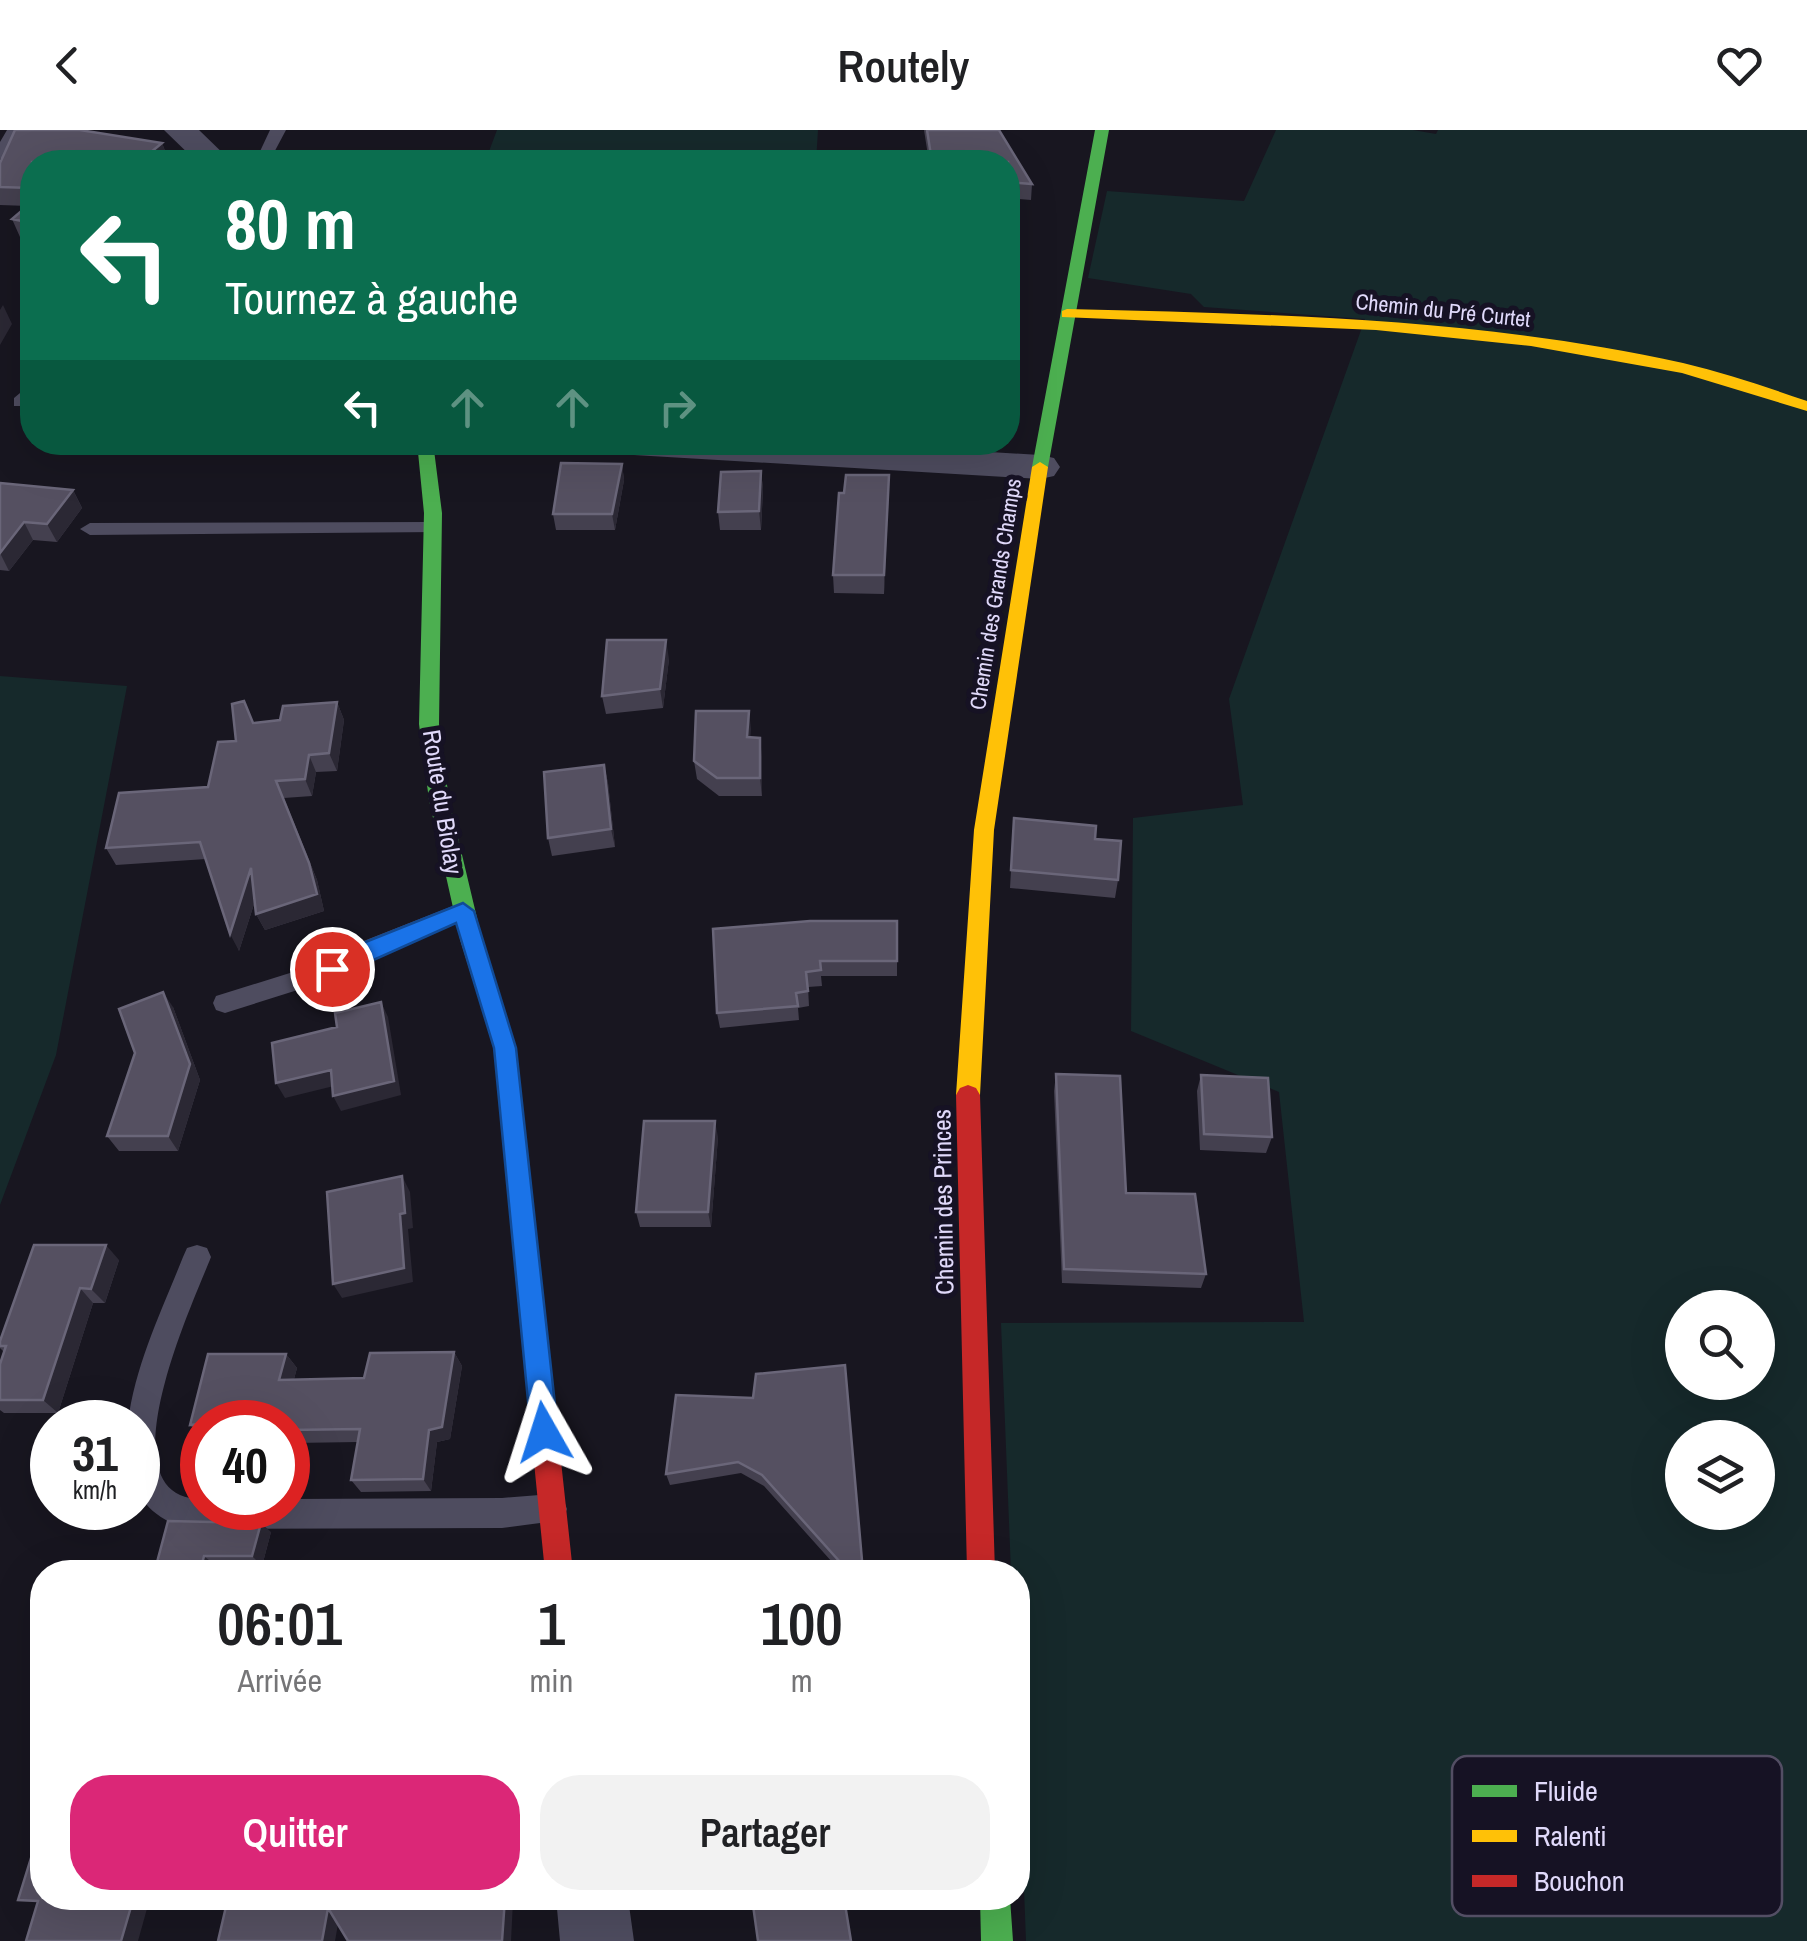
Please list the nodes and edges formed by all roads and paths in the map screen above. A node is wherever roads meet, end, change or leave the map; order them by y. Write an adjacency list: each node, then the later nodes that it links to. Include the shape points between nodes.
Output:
1 (15, 130): 5 (lane)
2 (180, 130): 4 (street)
3 (1102, 130): 6 (street, Chemin des Grands Champs)
4 (202, 150)
5 (0, 154)
6 (1066, 314): 7 (street, Chemin du Pré Curtet, via 1202,316 1473,335 1671,365); 10 (street, Chemin des Grands Champs)
7 (1807, 406)
8 (427, 455): 11 (street, Route du Biolay)
9 (837, 455): 10 (street)
10 (1040, 467): 13 (street, Chemin des Grands Champs)
11 (433, 528): 12 (lane); 14 (street, Route du Biolay, via 429,724)
12 (90, 529)
13 (984, 830): 19 (street, Chemin des Princes, via 967,1118)
14 (463, 911): 15 (lane, via 332,969); 17 (street, Route du Biolay, via 505,1048)
15 (225, 1004)
16 (197, 1257): 17 (lane, via 141,1424 140,1461 154,1495 185,1514)
17 (552, 1509): 18 (street, Route du Biolay)
18 (558, 1560)
19 (981, 1560)
20 (593, 1910): 22 (street)
21 (995, 1910): 23 (street)
22 (597, 1941)
23 (996, 1941)

